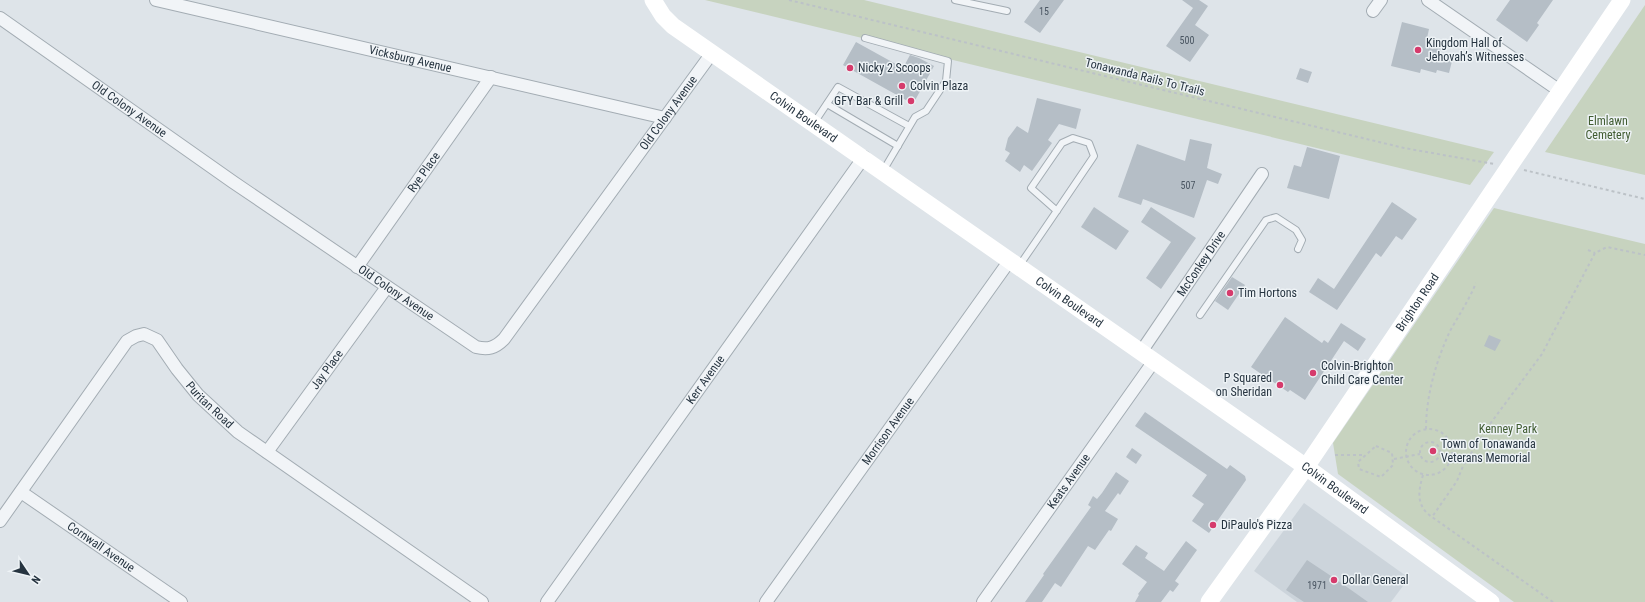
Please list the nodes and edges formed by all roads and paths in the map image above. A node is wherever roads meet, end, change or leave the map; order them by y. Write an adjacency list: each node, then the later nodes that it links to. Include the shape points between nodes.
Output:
1 (156, 0): 13 (street, Vicksburg Avenue)
2 (653, 0): 12 (street, Colvin Boulevard, via 673,26)
3 (789, 0): 21 (path, Tonawanda Rails To Trails, via 1396,146)
4 (955, 0): 9 (lane)
5 (1381, 0): 8 (street)
6 (1428, 0): 14 (street)
7 (1622, 0): 14 (street, Brighton Road)
8 (1373, 11)
9 (1007, 12)
10 (0, 18): 32 (street, Old Colony Avenue)
11 (865, 38): 18 (lane, via 948,61 946,81 926,111 915,117)
12 (712, 53): 16 (street, Old Colony Avenue); 17 (street, Colvin Boulevard)
13 (491, 77): 16 (street, Vicksburg Avenue); 32 (street, Rye Place)
14 (1560, 92): 44 (street, Brighton Road)
15 (827, 104): 17 (lane); 18 (lane, via 838,87); 19 (lane)
16 (665, 118): 34 (street, Old Colony Avenue, via 498,345 484,349 476,347)
17 (814, 123): 20 (street, Colvin Boulevard)
18 (909, 126): 19 (lane)
19 (898, 146): 23 (lane)
20 (864, 157): 23 (street, Colvin Boulevard); 51 (street, Kerr Avenue)
21 (1498, 164)
22 (1520, 169): 25 (path)
23 (883, 171): 31 (street, Colvin Boulevard)
24 (1262, 174): 36 (street, McConkey Drive)
25 (1645, 199)
26 (1057, 211): 26 (lane, via 1094,156 1089,143 1073,138 1062,143 1032,188); 31 (lane)
27 (1298, 249): 35 (lane, via 1302,240 1296,230 1276,218 1266,220)
28 (1588, 250): 29 (path)
29 (1595, 253): 30 (path, via 1607,247); 47 (path, via 1542,354 1490,424 1463,466 1457,481)
30 (1645, 255)
31 (1014, 263): 36 (street, Colvin Boulevard); 52 (street, Morrison Avenue)
32 (357, 267): 34 (street, Old Colony Avenue)
33 (1476, 283): 37 (path, via 1469,301 1450,331 1439,358 1429,397)
34 (387, 287): 38 (street, Jay Place)
35 (1200, 315)
36 (1148, 357): 44 (street, Colvin Boulevard); 53 (street, Keats Avenue)
37 (1426, 429): 42 (path, via 1411,437 1406,448); 45 (path, via 1438,430 1447,437 1453,454 1445,469 1435,475)
38 (267, 452): 46 (street, Puritan Road, via 238,432 213,410 177,369 157,340 144,334 127,341); 50 (street, Puritan Road)
39 (1420, 454): 39 (path, via 1426,461 1432,462 1438,458 1439,452 1437,446 1429,443 1423,445); 42 (path)
40 (1335, 456): 41 (path)
41 (1365, 456): 43 (path, via 1376,446 1392,453); 43 (path, via 1358,462 1360,469 1381,477 1393,465)
42 (1406, 457): 43 (path); 45 (path, via 1413,470)
43 (1394, 459)
44 (1306, 467): 54 (street, Brighton Road); 55 (street, Colvin Boulevard)
45 (1423, 475): 47 (path, via 1419,502)
46 (21, 492): 48 (street, Puritan Road); 49 (street, Cornwall Avenue)
47 (1432, 517): 56 (path)
48 (0, 521)
49 (181, 602)
50 (482, 602)
51 (547, 602)
52 (766, 602)
53 (983, 602)
54 (1209, 602)
55 (1490, 602)
56 (1553, 602)

